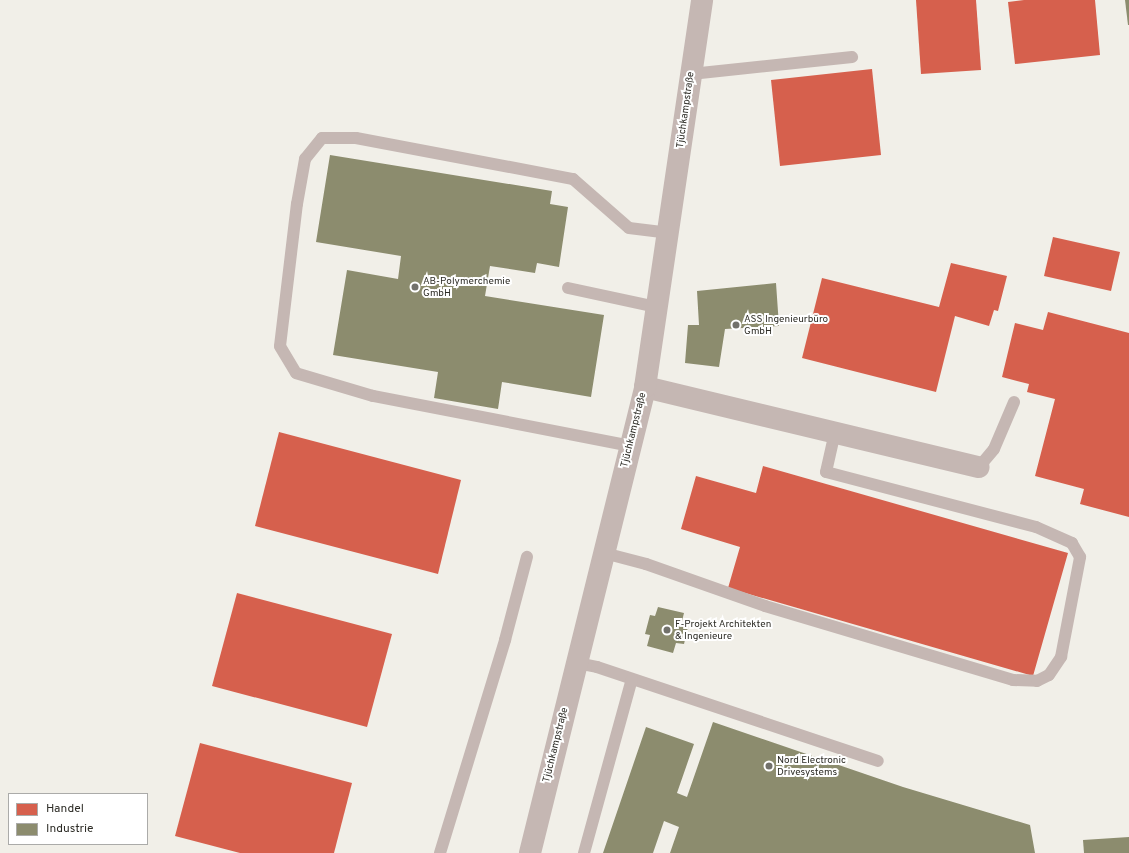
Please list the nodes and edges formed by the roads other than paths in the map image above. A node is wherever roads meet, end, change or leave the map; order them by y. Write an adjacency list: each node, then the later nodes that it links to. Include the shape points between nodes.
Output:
1 (702, 0): 3 (street, Tjüchkampstraße)
2 (852, 57): 3 (lane)
3 (691, 74): 4 (street, Tjüchkampstraße)
4 (668, 233): 6 (street, Tjüchkampstraße); 10 (lane, via 629,228 574,179 356,138 322,138 305,159 280,346 296,373 373,396)
5 (568, 288): 6 (lane)
6 (657, 307): 7 (street, Tjüchkampstraße)
7 (645, 387): 9 (street); 10 (street, Tjüchkampstraße)
8 (1014, 402): 11 (lane, via 997,443)
9 (835, 432): 11 (street); 12 (lane, via 826,472 1036,527 1072,543 1080,557 1060,657 1049,675 1037,681 1013,680 765,606 646,564)
10 (630, 446): 12 (street, Tjüchkampstraße)
11 (979, 467)
12 (604, 553): 14 (street, Tjüchkampstraße)
13 (527, 556): 17 (lane, via 505,640)
14 (577, 663): 15 (lane); 18 (street, Tjüchkampstraße)
15 (632, 679): 16 (lane); 19 (lane)
16 (878, 761)
17 (440, 853)
18 (530, 853)
19 (584, 853)

